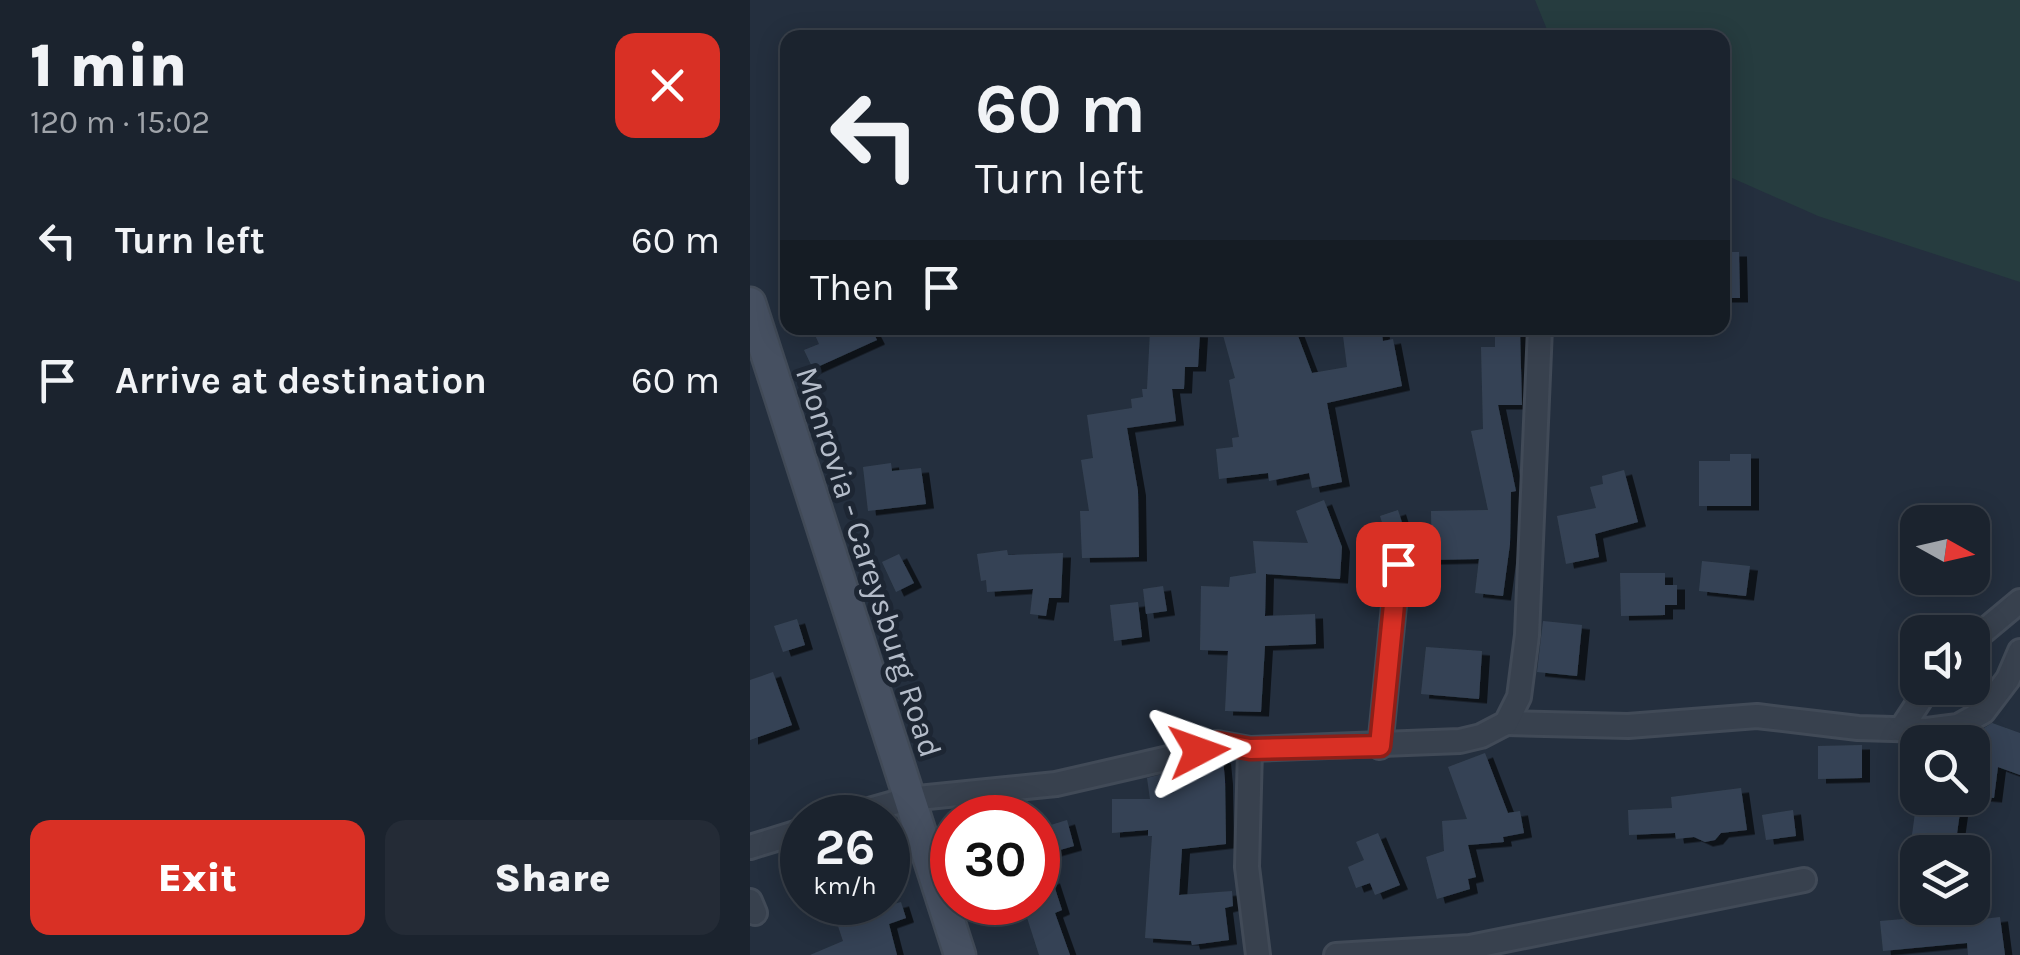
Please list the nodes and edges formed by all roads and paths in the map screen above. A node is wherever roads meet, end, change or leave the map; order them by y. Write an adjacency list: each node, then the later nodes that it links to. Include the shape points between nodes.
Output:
1 (750, 304): 12 (main road, Monrovia - Careysburg Road)
2 (1540, 335): 7 (street, via 1527,635 1519,697)
3 (1398, 564): 10 (street)
4 (2020, 601): 5 (street)
5 (1990, 626)
6 (2020, 651): 8 (street, via 1983,712)
7 (1506, 722): 9 (street, via 1628,726 1757,716); 10 (street, via 1460,742)
8 (1960, 725)
9 (1900, 729)
10 (1380, 746): 11 (street)
11 (1250, 749): 13 (street, via 1217,743 1056,784); 19 (street, via 1247,867)
12 (907, 795)
13 (910, 799)
14 (910, 805): 18 (main road, Monrovia - Careysburg Road)
15 (780, 838): 16 (street)
16 (750, 848)
17 (1804, 880): 20 (street, via 1470,947)
18 (960, 955)
19 (1258, 955)
20 (1336, 955)

